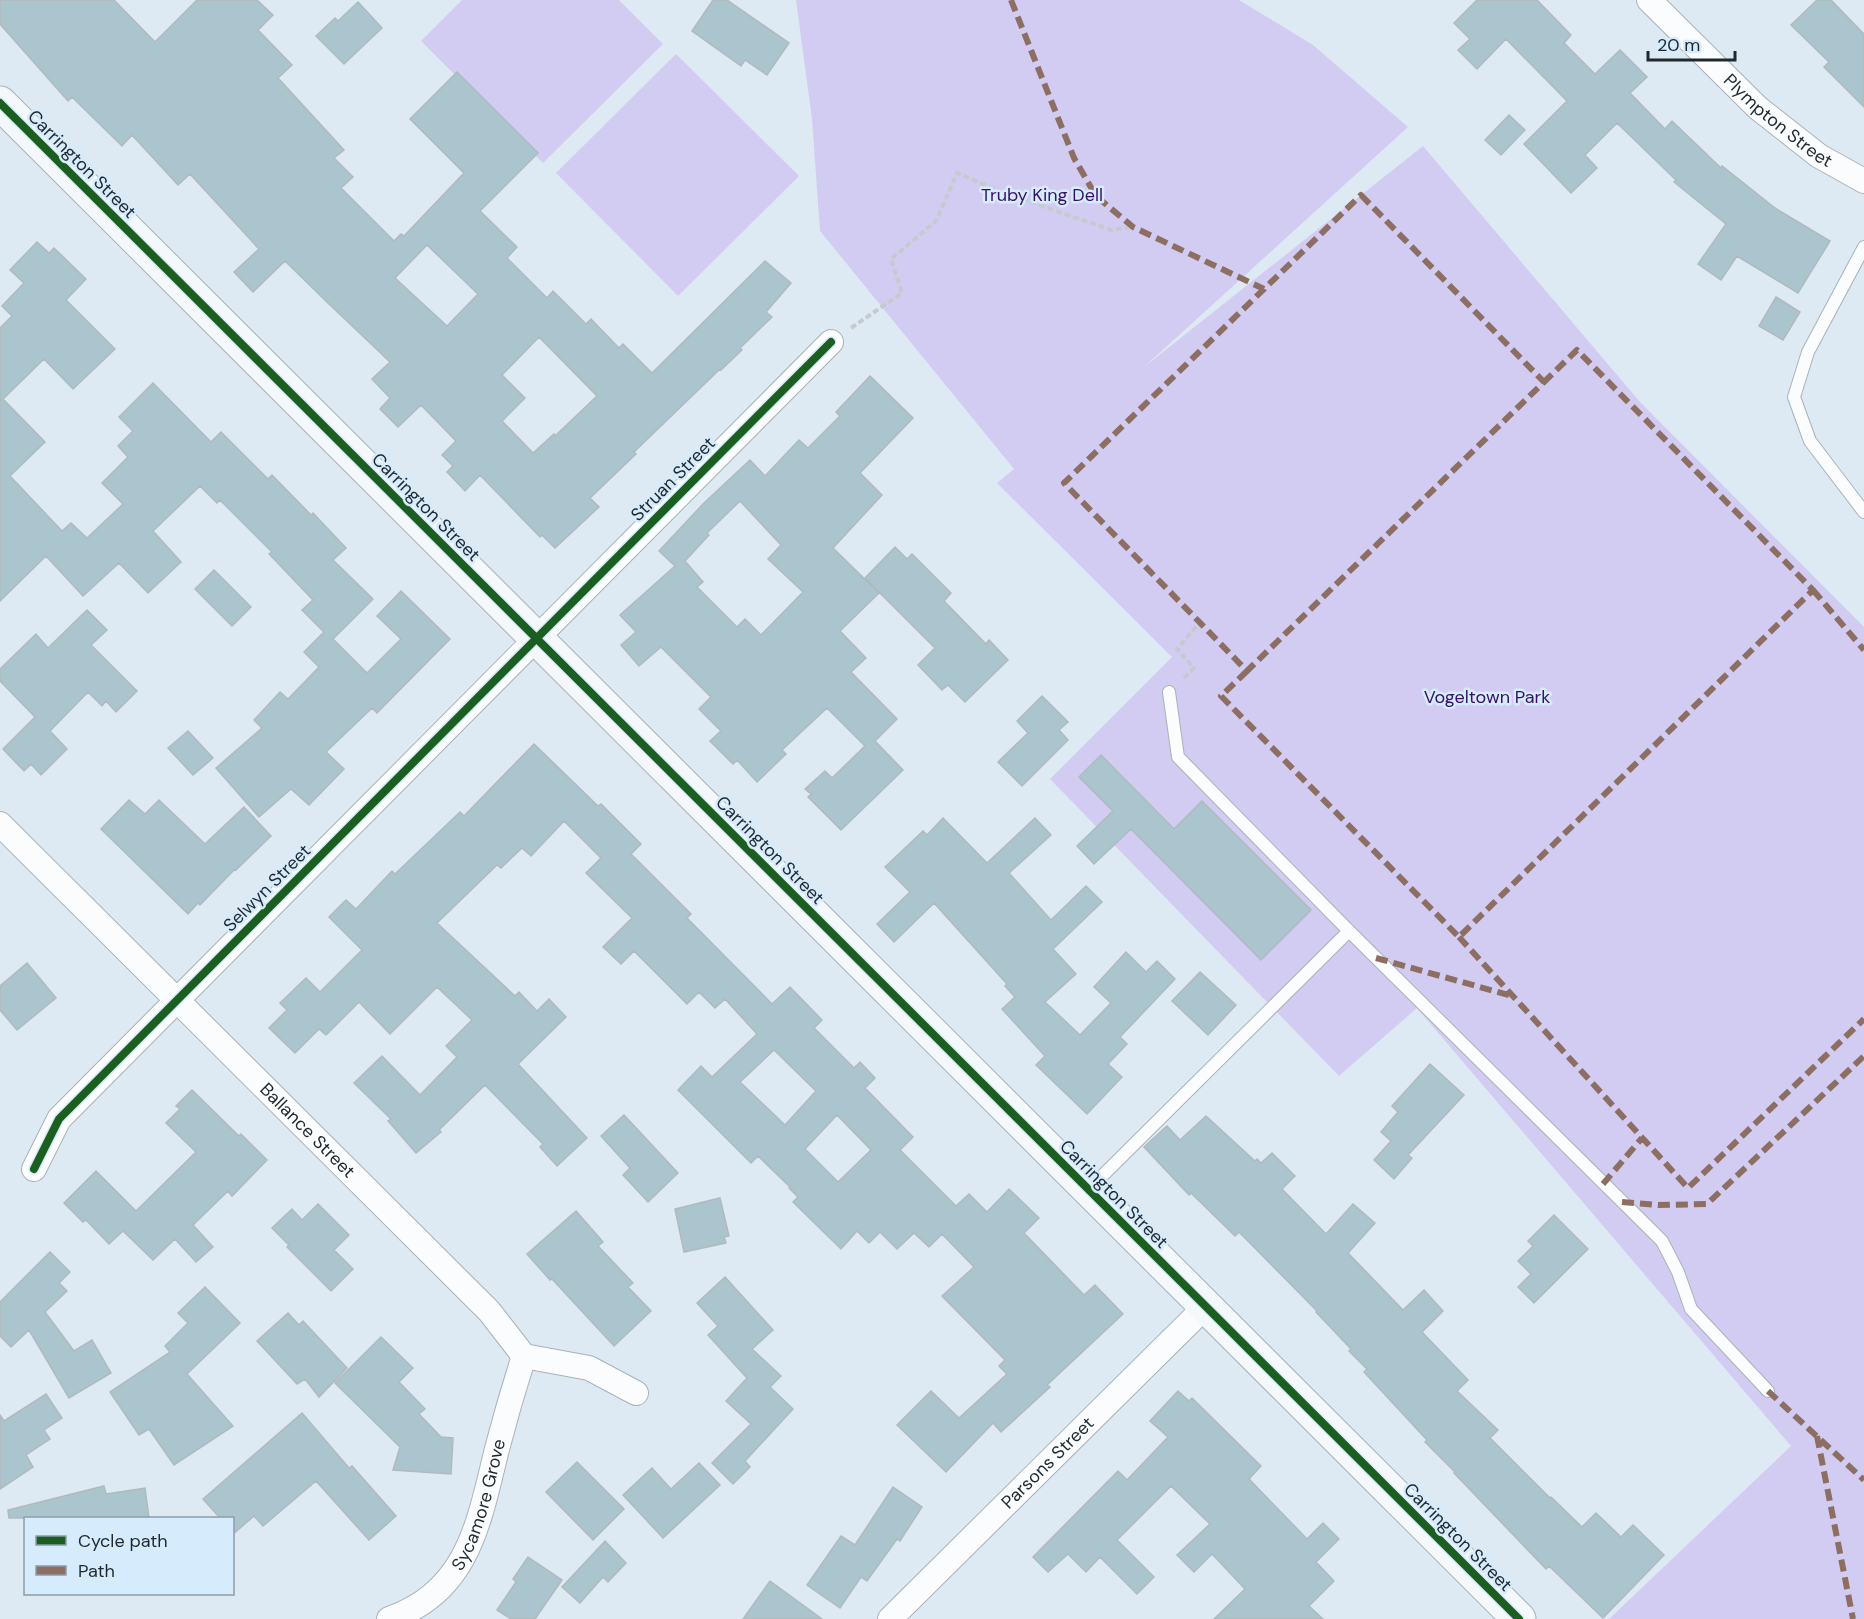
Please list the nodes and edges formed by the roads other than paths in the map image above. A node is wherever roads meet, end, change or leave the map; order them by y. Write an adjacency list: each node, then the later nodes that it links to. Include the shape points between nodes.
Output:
1 (1649, 0): 3 (street, Plympton Street, via 1758,108 1819,156)
2 (0, 103): 7 (main road, Carrington Street)
3 (1864, 182)
4 (1864, 248): 6 (lane, via 1808,352 1794,397 1810,441)
5 (831, 342): 7 (street, Struan Street)
6 (1864, 512)
7 (536, 638): 11 (street, Selwyn Street); 13 (main road, Carrington Street)
8 (1169, 692): 10 (lane, via 1178,757)
9 (0, 824): 11 (street, Ballance Street)
10 (1348, 931): 13 (lane); 16 (lane, via 1662,1241 1691,1308)
11 (177, 1001): 12 (street, Selwyn Street, via 59,1119); 15 (street, Ballance Street, via 489,1311)
12 (34, 1169)
13 (1089, 1190): 14 (main road, Carrington Street)
14 (1205, 1307): 19 (street, Parsons Street); 20 (main road, Carrington Street)
15 (524, 1356): 17 (street, via 589,1368); 18 (street, Sycamore Grove, via 477,1528 461,1563 436,1594 407,1613)
16 (1768, 1391)
17 (636, 1393)
18 (389, 1619)
19 (890, 1619)
20 (1519, 1619)

